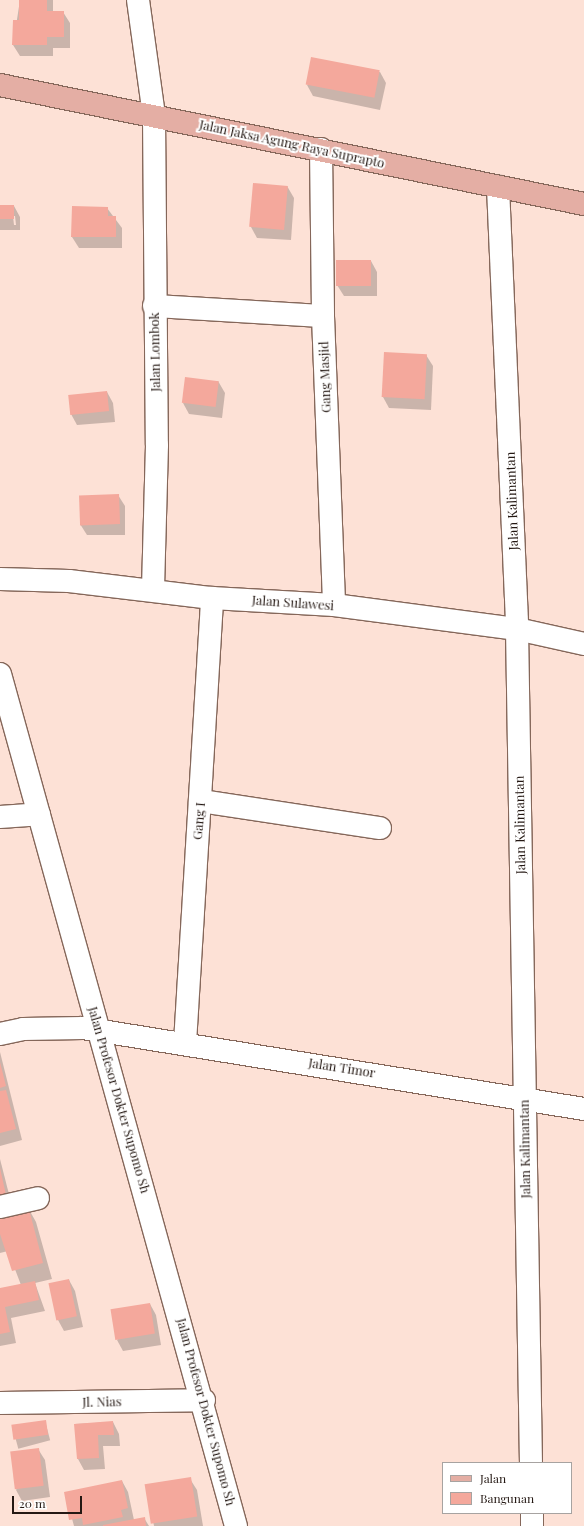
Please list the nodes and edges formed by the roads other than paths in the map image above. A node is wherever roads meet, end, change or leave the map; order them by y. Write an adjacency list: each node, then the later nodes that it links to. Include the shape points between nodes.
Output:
1 (138, 0): 3 (street, Jalan Lombok)
2 (0, 84): 3 (main road, Jalan Jaksa Agung Raya Suprapto)
3 (154, 116): 4 (main road, Jalan Jaksa Agung Raya Suprapto); 7 (street, Jalan Lombok)
4 (321, 149): 5 (main road, Jalan Jaksa Agung Raya Suprapto); 8 (street, Gang Masjid)
5 (498, 187): 6 (main road, Jalan Jaksa Agung Raya Suprapto); 13 (street, Jalan Kalimantan)
6 (584, 204)
7 (154, 306): 8 (street); 10 (street, Jalan Lombok, via 157,445)
8 (323, 316): 12 (street, Gang Masjid)
9 (0, 579): 10 (street, Jalan Sulawesi)
10 (153, 589): 11 (street, Jalan Sulawesi)
11 (212, 598): 12 (street, Jalan Sulawesi); 16 (street, Gang I)
12 (334, 605): 13 (street, Jalan Sulawesi)
13 (517, 629): 14 (street, Jalan Sulawesi); 23 (street, Jalan Kalimantan)
14 (584, 644)
15 (0, 674): 17 (street, Jalan Profesor Dokter Supomo Sh)
16 (201, 802): 19 (street); 22 (street, Gang I)
17 (39, 814): 18 (street); 20 (street, Jalan Profesor Dokter Supomo Sh)
18 (6, 817)
19 (380, 828)
20 (100, 1030): 21 (street, Jalan Timor, via 32,1028); 22 (street, Jalan Timor); 27 (street, Jalan Profesor Dokter Supomo Sh)
21 (0, 1034)
22 (185, 1043): 23 (street, Jalan Timor)
23 (524, 1097): 24 (street, Jalan Timor); 29 (street, Jalan Kalimantan)
24 (584, 1109)
25 (38, 1198): 26 (street)
26 (0, 1207)
27 (204, 1400): 28 (street, Jl. Nias); 31 (street, Jalan Profesor Dokter Supomo Sh)
28 (1, 1403)
29 (531, 1462)
30 (532, 1514): 32 (street)
31 (236, 1526)
32 (532, 1526)

